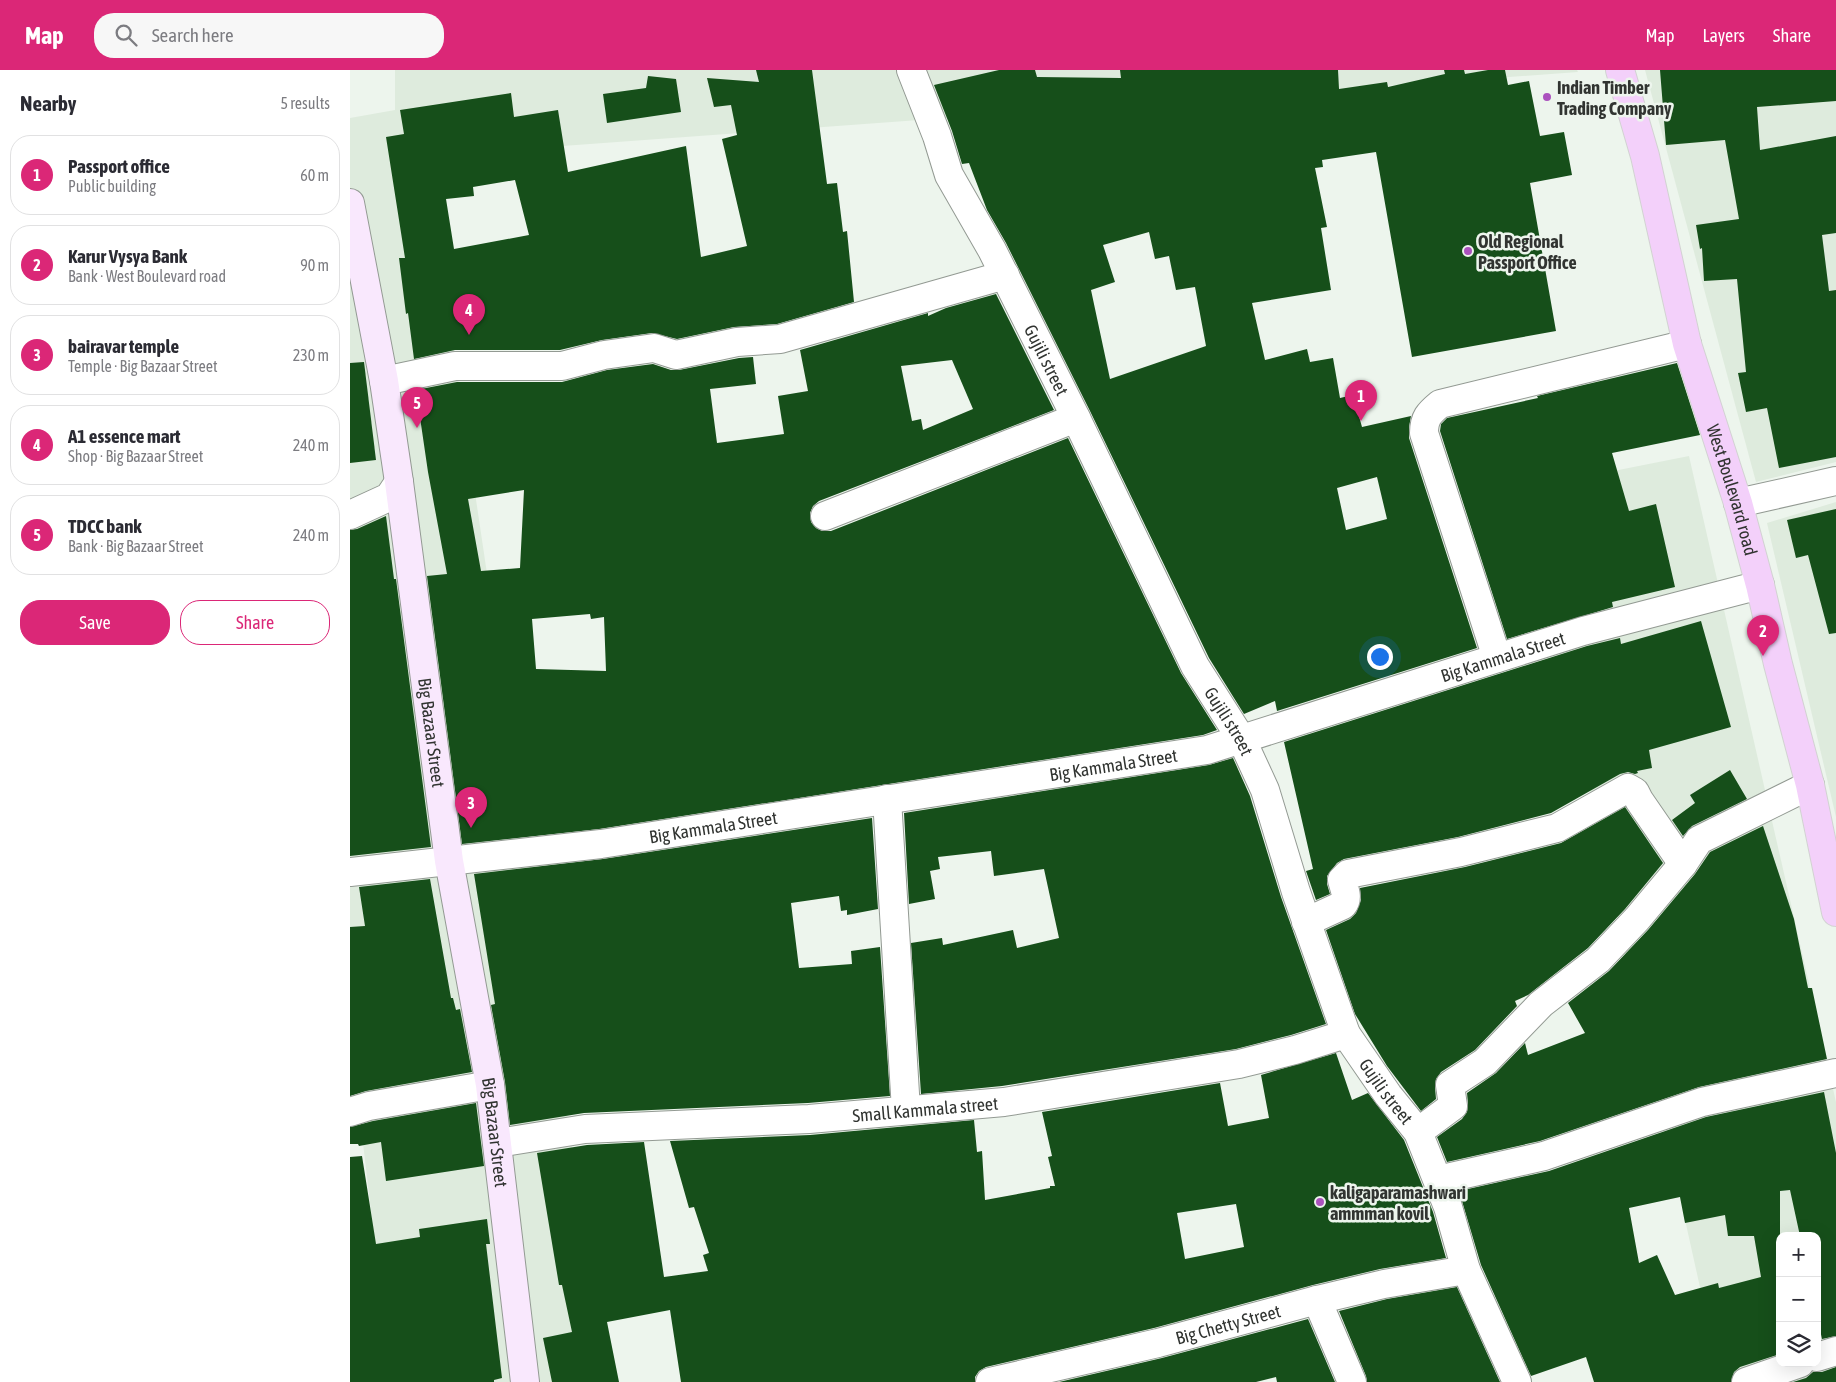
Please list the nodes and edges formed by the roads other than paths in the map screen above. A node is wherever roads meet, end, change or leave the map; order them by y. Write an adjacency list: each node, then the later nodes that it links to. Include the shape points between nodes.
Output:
1 (911, 70): 4 (street, Gujili street, via 938,136 949,175)
2 (1620, 70): 5 (main road, West Boulevard road, via 1645,156)
3 (350, 203): 6 (street, Big Bazaar Street)
4 (1005, 275): 6 (street, via 780,339 737,342 676,354 654,348 604,355 562,366 456,366); 7 (street, Gujili street)
5 (1687, 344): 10 (main road, West Boulevard road); 14 (street, via 1440,404 1424,421 1424,433)
6 (384, 382): 9 (street, Big Bazaar Street)
7 (1076, 418): 12 (street); 15 (street, Gujili street, via 1195,666)
8 (1836, 481): 10 (street)
9 (399, 482): 11 (street, via 389,497); 18 (street, Big Bazaar Street)
10 (1738, 503): 13 (main road, West Boulevard road)
11 (350, 515)
12 (825, 516)
13 (1760, 585): 14 (street, Big Kammala Street, via 1583,631); 16 (main road, West Boulevard road)
14 (1497, 658): 15 (street, Big Kammala Street)
15 (1242, 740): 17 (street, Big Kammala Street, via 1207,750); 22 (street, Gujili street, via 1265,790)
16 (1810, 785): 19 (street, via 1699,840); 21 (main road, West Boulevard road)
17 (887, 799): 18 (street, Big Kammala Street, via 601,844); 26 (street)
18 (449, 861): 20 (street, Big Kammala Street); 25 (street, Big Bazaar Street)
19 (1683, 864): 22 (street, via 1635,792 1628,788 1557,828 1461,852 1348,874 1342,880 1346,902); 28 (street, via 1598,960 1541,1004 1485,1062 1450,1085 1453,1106)
20 (350, 872)
21 (1836, 912)
22 (1306, 922): 23 (street, Gujili street)
23 (1346, 1034): 26 (street, Small Kammala street, via 1230,1066 1004,1102); 28 (street, Gujili street, via 1388,1096)
24 (1836, 1072): 30 (street, via 1702,1102 1544,1156)
25 (490, 1085): 27 (street); 29 (street, Big Bazaar Street)
26 (906, 1110): 29 (street, Small Kammala street, via 809,1119 585,1129)
27 (350, 1112)
28 (1418, 1132): 30 (street, Gujili street)
29 (498, 1143): 36 (street, Big Bazaar Street)
30 (1438, 1180): 31 (street, Gujili street)
31 (1466, 1270): 32 (street, Big Chetty Street); 39 (street, Gujili street)
32 (1317, 1300): 37 (street, Big Chetty Street, via 1158,1343); 38 (street)
33 (1836, 1351): 34 (street)
34 (1821, 1356)
35 (1789, 1367): 40 (street)
36 (525, 1382)
37 (990, 1382)
38 (1352, 1382)
39 (1517, 1382)
40 (1746, 1382)

